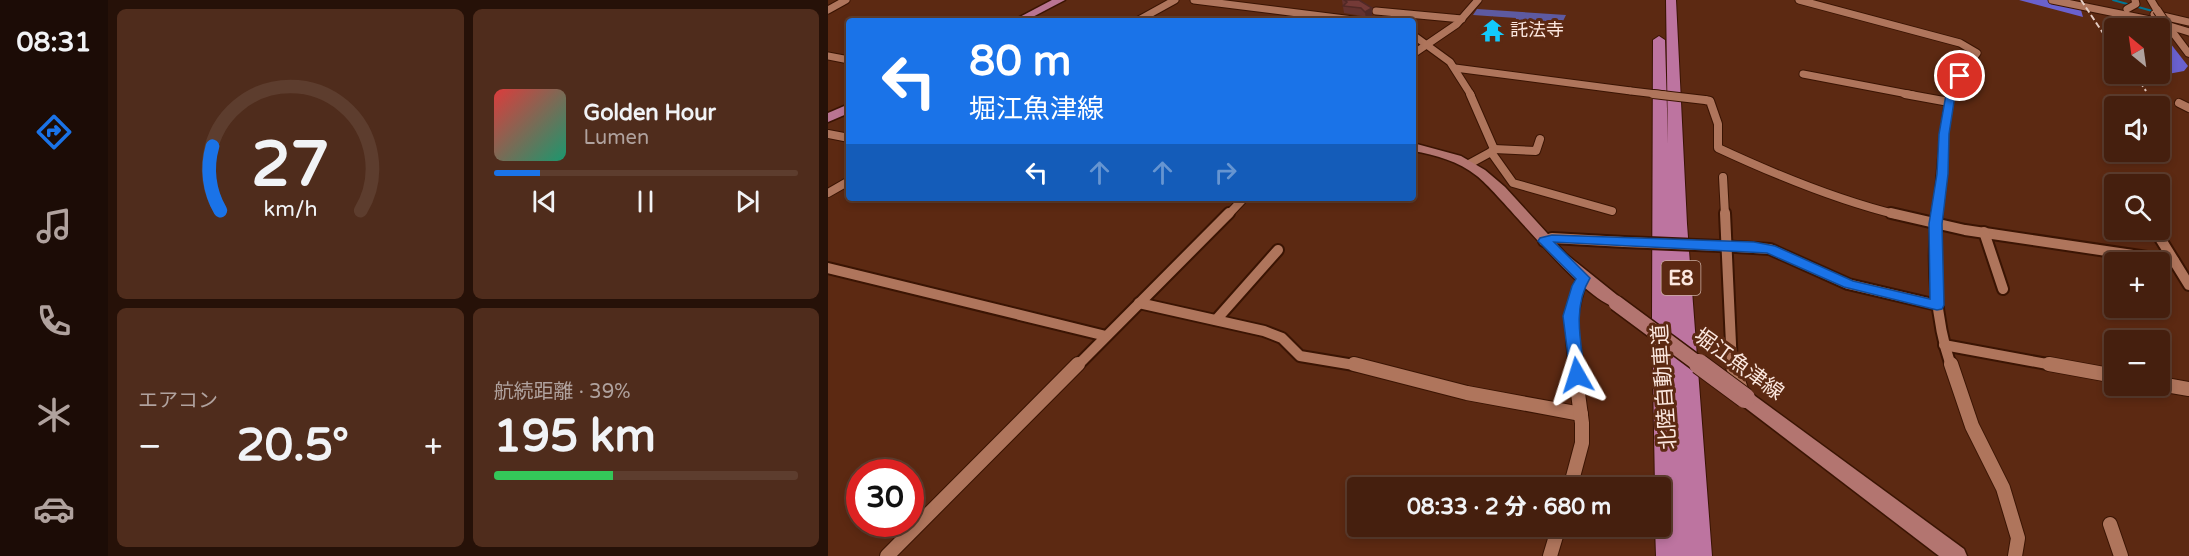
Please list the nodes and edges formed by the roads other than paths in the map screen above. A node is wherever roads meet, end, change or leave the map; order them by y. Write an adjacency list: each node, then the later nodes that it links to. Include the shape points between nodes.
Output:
1 (846, 0): 14 (street)
2 (1060, 0): 15 (highway)
3 (1070, 0): 16 (highway)
4 (1175, 0): 17 (street)
5 (1194, 0): 18 (street)
6 (1478, 0): 22 (street)
7 (1660, 0): 79 (highway, 北陸自動車道 / E8, via 1660,193)
8 (1671, 0): 80 (highway, 北陸自動車道 / E8, via 1678,224)
9 (1799, 0): 36 (street, via 1891,22 1971,48 1977,53 1951,89)
10 (2052, 0): 20 (street)
11 (2083, 0): 13 (street)
12 (2151, 0): 21 (street, bridge)
13 (2132, 5): 23 (street)
14 (828, 10)
15 (1023, 18)
16 (1035, 18)
17 (1142, 18)
18 (1337, 18)
19 (1387, 18): 22 (street, via 1373,9)
20 (2141, 18)
21 (2163, 18)
22 (1462, 19): 28 (street)
23 (2189, 22)
24 (2170, 25): 26 (street)
25 (2170, 28): 30 (street)
26 (2189, 32)
27 (1416, 37): 28 (street)
28 (1428, 45): 29 (street); 33 (street)
29 (1416, 52)
30 (2189, 54)
31 (828, 56): 32 (street)
32 (846, 59)
33 (1455, 68): 46 (street); 53 (street, bridge, via 1710,101 1720,131 1718,148 1732,156 1861,206)
34 (1803, 74): 36 (street)
35 (846, 101): 40 (highway)
36 (1949, 102): 53 (street)
37 (2179, 103): 38 (street)
38 (2189, 108)
39 (846, 109): 41 (highway)
40 (828, 110)
41 (828, 117)
42 (828, 134): 43 (street)
43 (846, 137)
44 (1540, 139): 46 (street, via 1536,151)
45 (1416, 148): 47 (main road, 堀江魚津線)
46 (1492, 150): 47 (street); 52 (street, via 1513,183)
47 (1469, 165): 56 (main road, 堀江魚津線, via 1502,191)
48 (1723, 177): 57 (street)
49 (846, 183): 50 (street)
50 (828, 193)
51 (1241, 201): 64 (street)
52 (1612, 212)
53 (1936, 224): 54 (street); 65 (street)
54 (1984, 232): 59 (street); 63 (street)
55 (2161, 240): 59 (street)
56 (1544, 241): 57 (street, bridge, via 1552,238); 61 (main road, 堀江魚津線)
57 (1723, 245): 65 (street, via 1770,249 1848,284); 72 (street, via 1732,370)
58 (1278, 250): 66 (street)
59 (2174, 261): 62 (street)
60 (828, 268): 67 (street)
61 (1583, 278): 72 (main road, 堀江魚津線, bridge); 73 (street, via 1571,316)
62 (2189, 285)
63 (2003, 289)
64 (1139, 303): 66 (street); 67 (street)
65 (1937, 305): 68 (street)
66 (1216, 320): 73 (street, via 1282,338 1299,356 1314,360 1346,362 1467,393)
67 (1106, 336): 77 (street)
68 (1944, 345): 69 (street); 82 (street, via 1972,426 2003,488 2018,538)
69 (2104, 374)
70 (2170, 386): 71 (street)
71 (2189, 389)
72 (1745, 398): 81 (main road, 堀江魚津線)
73 (1581, 414): 74 (street, via 1582,444)
74 (1573, 477)
75 (2110, 524): 83 (street)
76 (1556, 537): 78 (street)
77 (887, 556)
78 (1550, 556)
79 (1670, 556)
80 (1698, 556)
81 (1956, 556)
82 (2015, 556)
83 (2121, 556)

